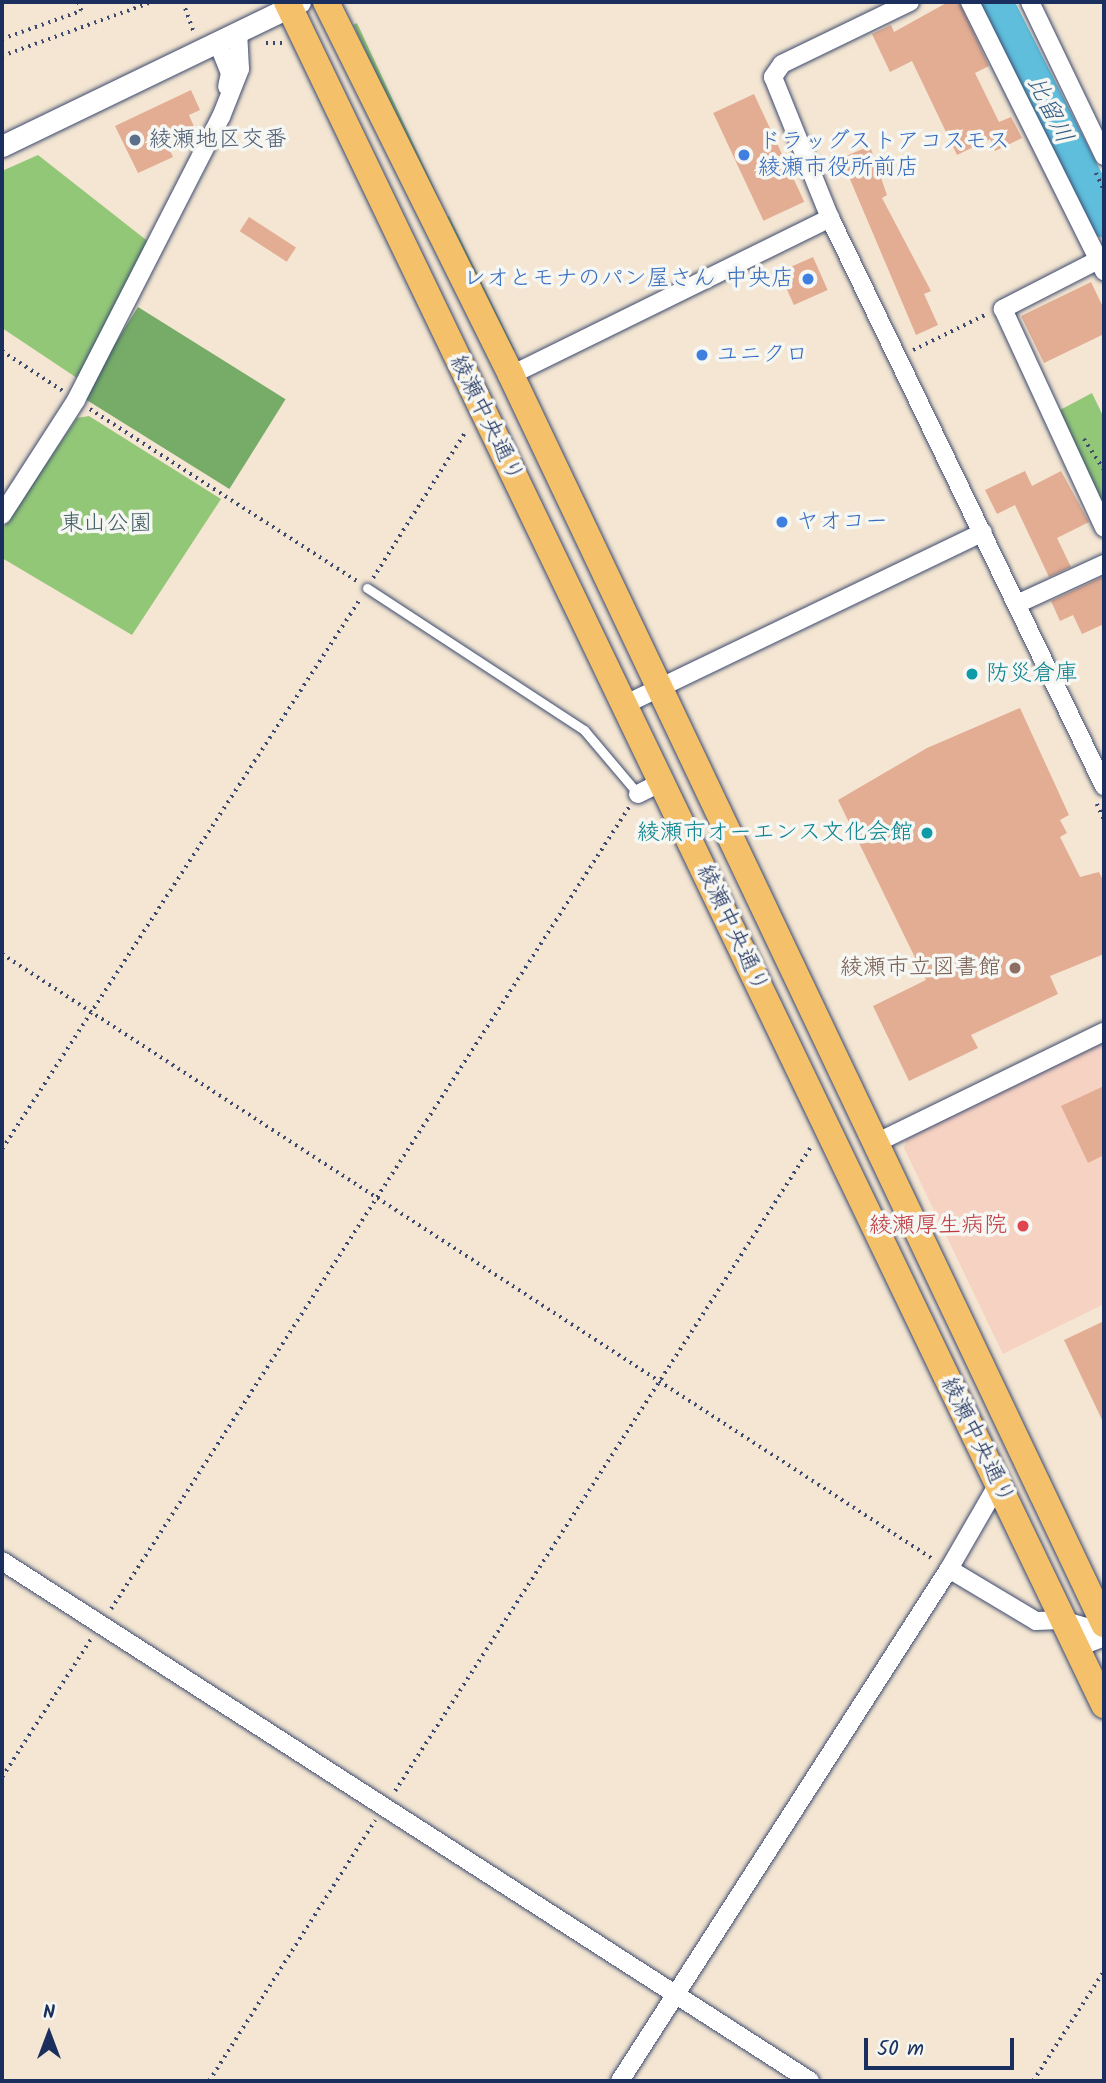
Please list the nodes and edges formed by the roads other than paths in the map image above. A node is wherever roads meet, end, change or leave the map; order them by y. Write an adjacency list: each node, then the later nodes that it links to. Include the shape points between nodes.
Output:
1 (326, 2): 13 (main road, 綾瀬中央通り)
2 (910, 2): 11 (street, via 775,69)
3 (970, 2): 12 (street)
4 (1030, 2): 10 (street)
5 (292, 4): 6 (street); 21 (main road, 綾瀬中央通り, via 481,410)
6 (238, 36): 7 (street); 8 (street, via 240,69)
7 (219, 46): 8 (street, via 230,74); 9 (street)
8 (221, 117): 14 (street, via 76,400)
9 (2, 146)
10 (1104, 156)
11 (830, 218): 13 (street); 16 (street)
12 (1102, 263): 15 (street, via 1003,309)
13 (511, 374): 20 (main road, 綾瀬中央通り)
14 (2, 515)
15 (1104, 528)
16 (982, 532): 19 (street); 20 (street)
17 (1104, 564): 19 (street)
18 (367, 588): 24 (lane, via 584,730)
19 (1017, 604): 23 (street)
20 (658, 689): 21 (street); 26 (main road, 綾瀬中央通り)
21 (626, 704): 22 (main road, 綾瀬中央通り)
22 (664, 780): 24 (street); 27 (main road, 綾瀬中央通り, via 826,1130)
23 (1104, 786)
24 (638, 794)
25 (1104, 1032): 26 (street)
26 (876, 1143): 31 (main road, 綾瀬中央通り)
27 (998, 1484): 29 (street); 30 (main road, 綾瀬中央通り)
28 (2, 1562): 35 (street)
29 (949, 1569): 30 (street, via 1036,1621); 35 (street)
30 (1062, 1619): 32 (street); 33 (main road, 綾瀬中央通り)
31 (1104, 1624)
32 (1104, 1634): 33 (street)
33 (1075, 1646): 34 (main road, 綾瀬中央通り)
34 (1104, 1705)
35 (674, 1996): 36 (street); 37 (street)
36 (620, 2081)
37 (810, 2081)

